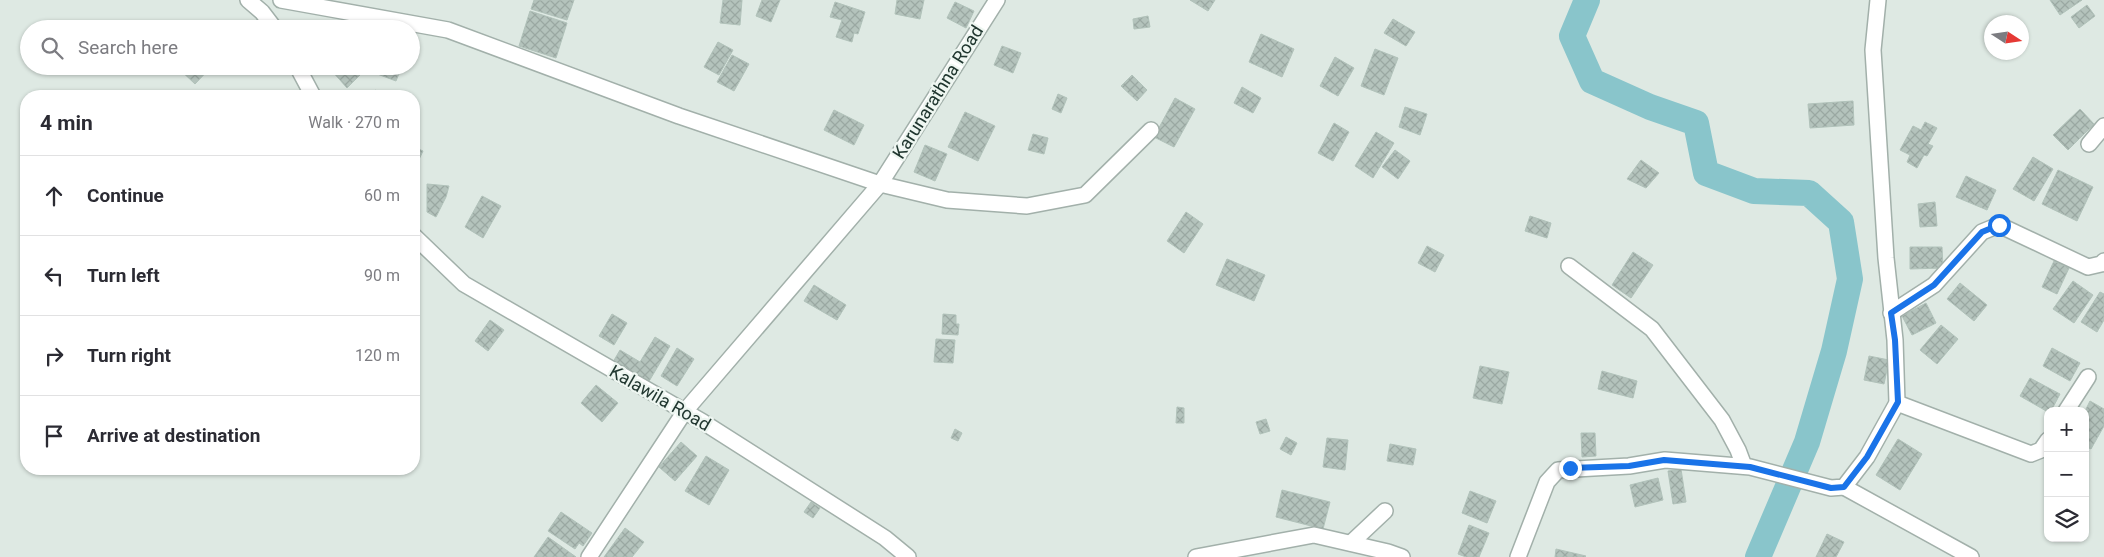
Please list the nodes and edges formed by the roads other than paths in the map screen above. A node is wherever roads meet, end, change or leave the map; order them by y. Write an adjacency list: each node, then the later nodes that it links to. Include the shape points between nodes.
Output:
1 (248, 0): 5 (street)
2 (282, 0): 6 (street)
3 (997, 0): 13 (street, Karunarathna Road)
4 (1878, 0): 17 (street, via 1873,50)
5 (268, 20)
6 (393, 20)
7 (420, 25): 13 (street, via 448,30 679,116)
8 (302, 75): 9 (street)
9 (310, 90)
10 (2104, 126): 12 (street)
11 (1151, 130): 13 (street, via 1085,196 1027,206 947,200)
12 (2088, 144)
13 (880, 184): 21 (street, Karunarathna Road)
14 (420, 242): 21 (street, Kalawila Road, via 464,284)
15 (2103, 264): 17 (street, via 2088,267 1999,225 1982,232 1934,285)
16 (1569, 266): 23 (street, via 1652,329 1722,420)
17 (1891, 313): 19 (street)
18 (2088, 377): 20 (street)
19 (1898, 402): 22 (street, via 2031,454); 24 (street, via 1867,457)
20 (2069, 407)
21 (685, 411): 27 (street, Karunarathna Road); 28 (street, Kalawila Road, via 886,538)
22 (2044, 446)
23 (1747, 467): 24 (street); 31 (street, via 1664,460 1629,466 1558,470 1547,482)
24 (1838, 487): 32 (street)
25 (1385, 511): 26 (street)
26 (1351, 543): 29 (street, via 1314,535); 30 (street)
27 (589, 557)
28 (908, 557)
29 (1196, 557)
30 (1402, 557)
31 (1518, 557)
32 (1971, 557)

